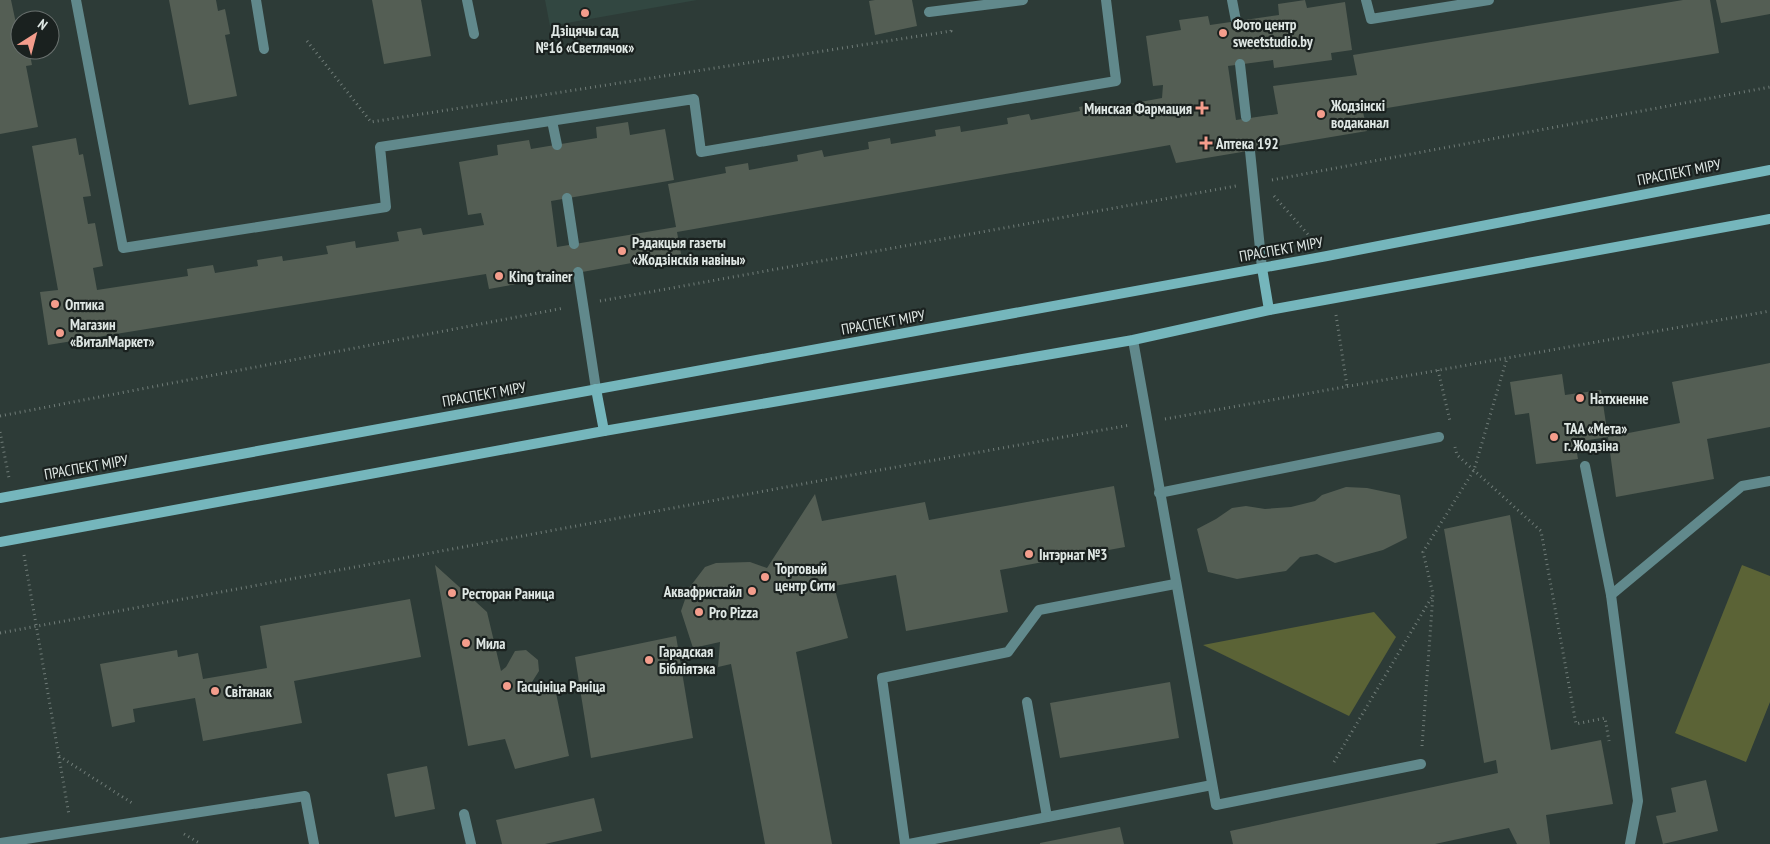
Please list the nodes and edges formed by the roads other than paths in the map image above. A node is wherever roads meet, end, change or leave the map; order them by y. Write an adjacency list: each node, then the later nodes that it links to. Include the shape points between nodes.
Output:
1 (76, 0): 16 (lane, via 123,248 386,207 380,147)
2 (256, 0): 13 (lane)
3 (467, 0): 12 (lane)
4 (1023, 0): 9 (lane)
5 (1106, 0): 16 (lane, via 1116,81 702,152 694,99)
6 (1232, 0): 11 (lane)
7 (1366, 0): 8 (lane, via 1370,19)
8 (1489, 0)
9 (960, 4): 10 (lane)
10 (929, 12)
11 (1236, 21)
12 (474, 34)
13 (264, 49)
14 (1240, 64): 15 (lane)
15 (1246, 117)
16 (552, 121): 17 (lane)
17 (557, 145)
18 (1250, 151): 23 (lane)
19 (1770, 170): 23 (main road, ПРАСПЕКТ МІРУ)
20 (567, 198): 22 (lane)
21 (1770, 219): 25 (main road)
22 (574, 244)
23 (1262, 268): 25 (main road); 27 (main road, ПРАСПЕКТ МІРУ)
24 (578, 272): 27 (lane)
25 (1270, 310): 26 (main road)
26 (1133, 340): 28 (main road); 32 (lane)
27 (596, 389): 28 (main road); 33 (main road, ПРАСПЕКТ МІРУ)
28 (604, 431): 34 (main road)
29 (1439, 437): 32 (lane)
30 (1586, 466): 36 (lane)
31 (1770, 481): 36 (lane, via 1742,486)
32 (1159, 493): 35 (lane)
33 (0, 498)
34 (0, 542)
35 (1175, 584): 39 (lane); 45 (lane, via 1039,610 1008,652 882,678)
36 (1612, 595): 46 (lane, via 1638,801)
37 (1027, 702): 41 (lane)
38 (1421, 764): 39 (lane, via 1216,805)
39 (1212, 785): 41 (lane)
40 (464, 814): 44 (lane)
41 (1047, 818): 45 (lane)
42 (0, 843): 43 (lane, via 305,796)
43 (314, 844)
44 (471, 844)
45 (907, 844)
46 (1630, 844)

